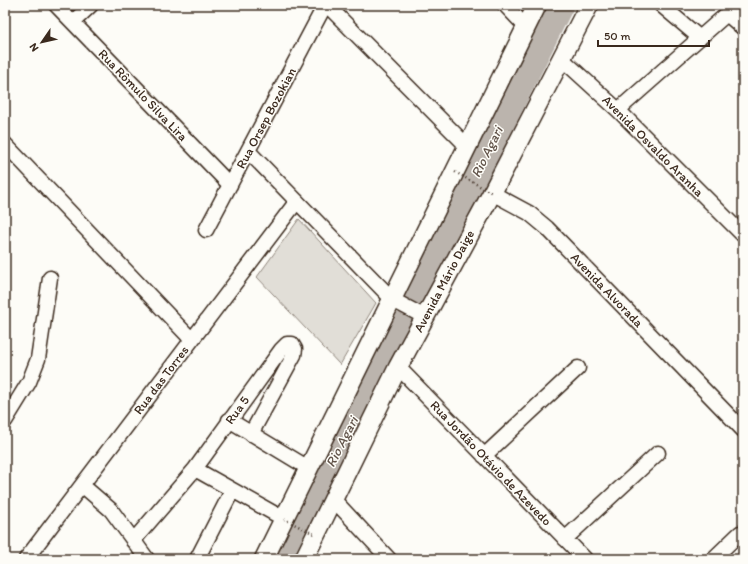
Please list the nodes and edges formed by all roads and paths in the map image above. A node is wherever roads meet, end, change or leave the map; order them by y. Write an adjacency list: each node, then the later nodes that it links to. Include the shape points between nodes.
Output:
1 (56, 5): 9 (street, Rua Rômulo Silva Lira)
2 (91, 5): 9 (street)
3 (326, 5): 16 (street); 17 (street, Rua Orsep Bozokian)
4 (505, 5): 10 (street)
5 (537, 5): 10 (street)
6 (589, 5): 13 (street, Avenida Mário Daige)
7 (661, 5): 12 (street)
8 (732, 9): 11 (street); 12 (street)
9 (73, 22): 19 (street, Rua Rômulo Silva Lira)
10 (526, 27): 16 (street)
11 (743, 28)
12 (700, 38): 14 (street)
13 (561, 58): 14 (street, Avenida Osvaldo Aranha); 20 (street, Avenida Mário Daige)
14 (618, 110): 23 (street, Avenida Osvaldo Aranha)
15 (5, 144): 27 (street)
16 (468, 147): 18 (street)
17 (248, 151): 19 (street, Rua Orsep Bozokian); 21 (street)
18 (455, 172): 20 (path, bridge); 25 (street)
19 (230, 184): 22 (street, Rua Orsep Bozokian)
20 (492, 193): 26 (street, Avenida Mário Daige); 32 (street, Avenida Alvorada, via 529,213 547,228)
21 (297, 201): 25 (street); 27 (street, Rua das Torres)
22 (206, 230)
23 (743, 235)
24 (50, 278): 31 (street, via 35,370)
25 (393, 300): 26 (street); 36 (street)
26 (425, 317): 28 (street, Avenida Mário Daige)
27 (192, 340): 38 (street, Rua das Torres)
28 (398, 367): 35 (street, Rua Jordão Otávio de Azevedo); 40 (street, Avenida Mário Daige)
29 (578, 368): 35 (street)
30 (229, 420): 33 (street); 33 (street, Rua 5, via 281,350 287,344 292,344 295,349 294,355); 37 (street, Rua 5)
31 (5, 421)
32 (743, 430)
33 (251, 434): 36 (street)
34 (658, 453): 44 (street)
35 (484, 456): 44 (street, Rua Jordão Otávio de Azevedo)
36 (310, 468): 41 (street)
37 (195, 469): 39 (street); 45 (street, Rua 5)
38 (82, 485): 45 (street, via 111,510); 46 (street, Rua das Torres)
39 (232, 490): 41 (street); 48 (street)
40 (334, 500): 43 (street, Avenida Mário Daige); 51 (street)
41 (284, 519): 43 (path, bridge); 49 (street)
42 (740, 533): 53 (street)
43 (316, 535): 50 (street, Avenida Mário Daige)
44 (565, 539): 52 (street, Rua Jordão Otávio de Azevedo)
45 (133, 541): 47 (street)
46 (26, 559)
47 (147, 559)
48 (197, 559)
49 (264, 559)
50 (304, 559)
51 (389, 559)
52 (585, 559)
53 (713, 559)

